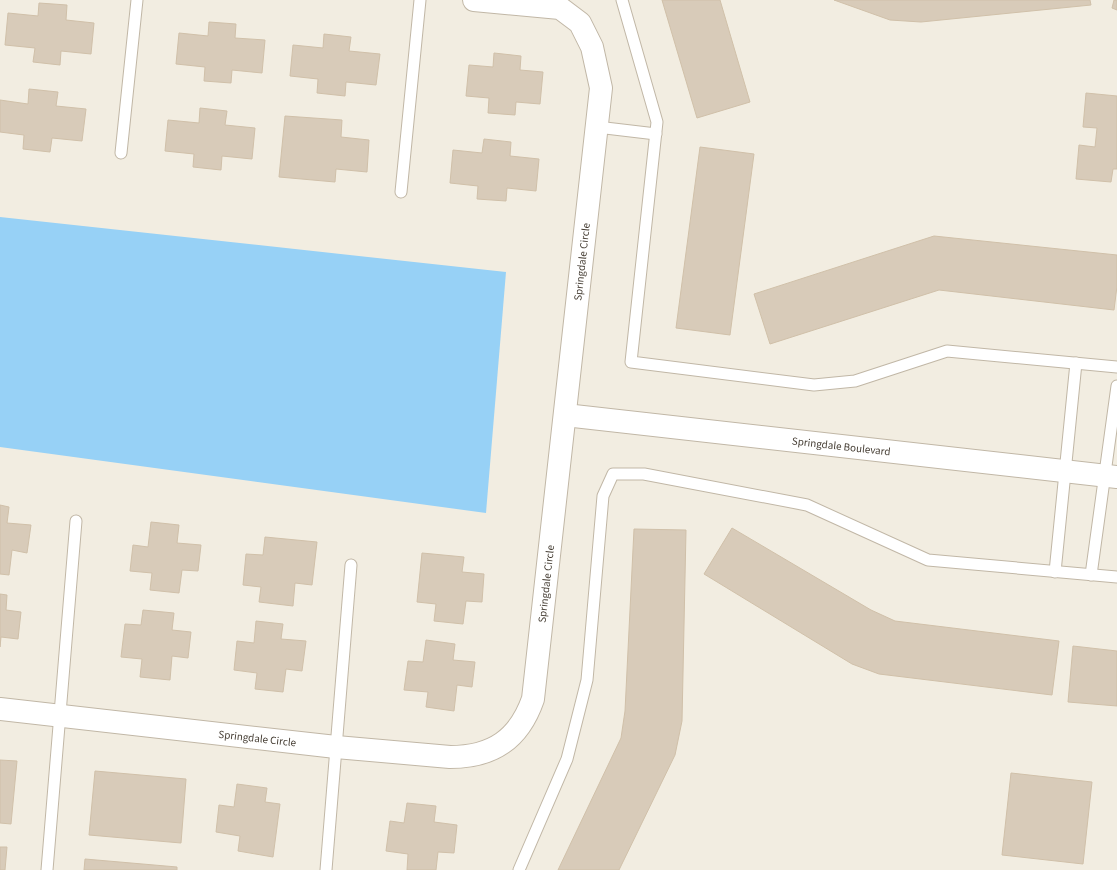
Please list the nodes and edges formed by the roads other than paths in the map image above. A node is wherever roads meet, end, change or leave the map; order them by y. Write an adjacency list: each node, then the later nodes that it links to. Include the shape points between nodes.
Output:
1 (136, 0): 7 (lane)
2 (420, 0): 8 (lane)
3 (474, 0): 5 (street, Springdale Circle, via 560,8 580,23 592,47 601,88)
4 (622, 0): 6 (lane, via 657,122)
5 (597, 127): 6 (lane); 12 (street, Springdale Circle)
6 (656, 134): 9 (lane, via 631,362 814,385 855,381 947,351)
7 (121, 152)
8 (401, 192)
9 (1076, 363): 10 (lane); 13 (lane)
10 (1117, 367)
11 (1117, 386): 14 (lane)
12 (565, 415): 13 (street, Springdale Boulevard); 22 (street, Springdale Circle, via 533,699 518,730 505,742 485,753 468,757)
13 (1064, 471): 14 (street, Springdale Boulevard); 17 (lane)
14 (1110, 476): 18 (lane)
15 (76, 521): 21 (lane)
16 (351, 565): 22 (lane)
17 (1056, 572): 18 (lane); 25 (lane, via 928,560 807,505 644,474 613,474 603,496 587,680 567,759)
18 (1091, 574): 19 (lane)
19 (1117, 577)
20 (0, 709): 21 (street, Springdale Circle)
21 (60, 715): 22 (street, Springdale Circle); 23 (lane)
22 (336, 746): 24 (lane)
23 (47, 870)
24 (326, 870)
25 (519, 870)

